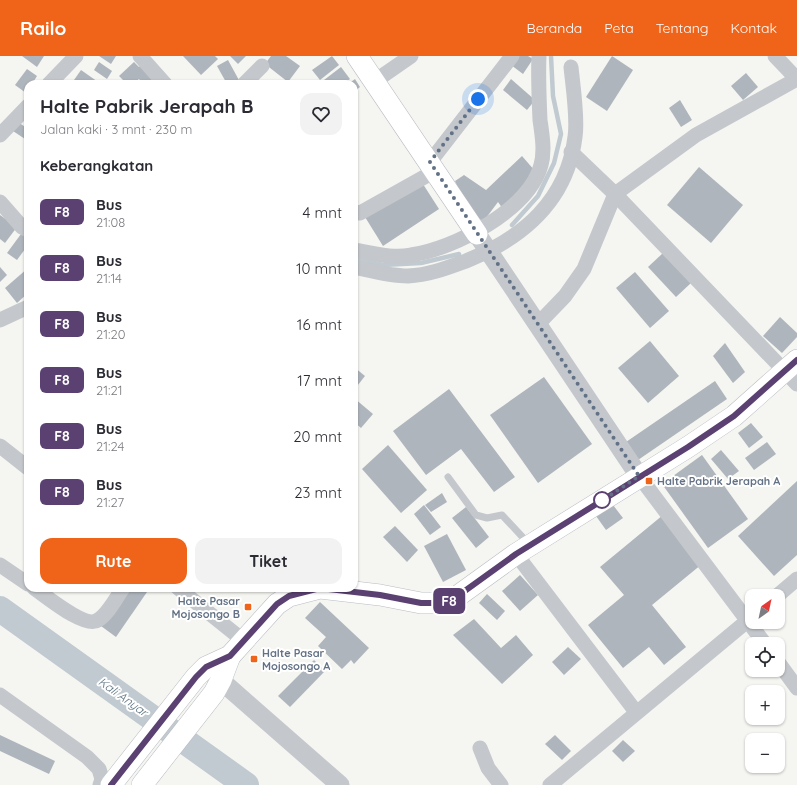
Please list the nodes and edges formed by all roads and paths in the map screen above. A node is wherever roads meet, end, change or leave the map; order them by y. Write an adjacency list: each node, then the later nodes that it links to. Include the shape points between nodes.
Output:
1 (76, 56): 11 (street)
2 (140, 56): 12 (street)
3 (357, 56): 14 (main road)
4 (411, 56): 14 (street)
5 (512, 56): 18 (street)
6 (539, 56): 23 (street, via 538,88 543,151 541,166 515,205)
7 (776, 56): 10 (street)
8 (262, 66): 13 (street)
9 (571, 67): 17 (street, via 575,137)
10 (797, 79): 19 (street, via 696,135)
11 (53, 80)
12 (161, 80)
13 (248, 80)
14 (375, 81): 18 (main road)
15 (24, 110): 16 (street)
16 (0, 135)
17 (571, 152): 19 (street); 25 (street, via 567,169 546,207 513,238)
18 (432, 166): 21 (street); 23 (main road)
19 (615, 194): 29 (street, via 584,269 565,296); 30 (street)
20 (0, 202): 22 (street)
21 (358, 213)
22 (24, 228)
23 (476, 233): 24 (street, via 434,250 410,256); 25 (street)
24 (358, 251)
25 (488, 252): 26 (street, via 431,273 408,276 381,274); 29 (street)
26 (358, 268)
27 (24, 309): 28 (street)
28 (0, 320)
29 (538, 324): 33 (street)
30 (793, 372): 33 (main road, via 734,416)
31 (0, 446): 32 (street)
32 (24, 465)
33 (639, 476): 35 (main road); 45 (street)
34 (448, 478): 35 (lane, via 476,515 487,518 502,515)
35 (523, 550): 44 (main road, via 474,586 443,602 421,603); 54 (street)
36 (0, 565): 38 (street)
37 (797, 579): 39 (street)
38 (24, 581)
39 (785, 589)
40 (40, 592): 41 (street, via 88,622 101,618)
41 (120, 592)
42 (183, 592): 47 (street)
43 (301, 592): 47 (main road, via 277,604)
44 (353, 592)
45 (745, 613)
46 (745, 623): 54 (street)
47 (244, 641): 48 (main road)
48 (230, 656): 49 (main road); 51 (main road)
49 (201, 672): 51 (street); 57 (main road)
50 (785, 672): 52 (street)
51 (217, 687): 58 (main road); 59 (street)
52 (797, 688)
53 (0, 695): 56 (street, via 86,757 99,769 102,779)
54 (636, 712): 61 (street)
55 (480, 748): 60 (street, via 488,768)
56 (100, 785)
57 (111, 785)
58 (142, 785)
59 (340, 785)
60 (501, 785)
61 (550, 785)

